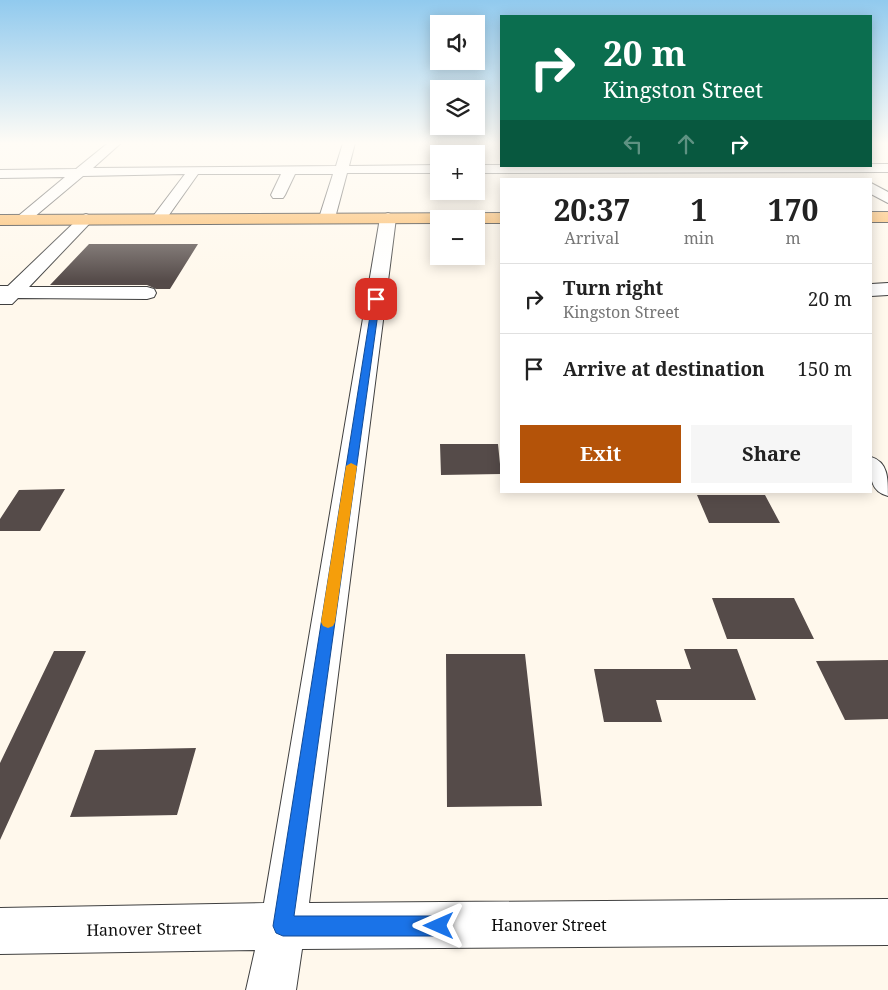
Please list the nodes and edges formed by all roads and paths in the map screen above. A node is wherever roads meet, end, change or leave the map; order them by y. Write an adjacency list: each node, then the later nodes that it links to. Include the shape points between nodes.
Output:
1 (60, 189): 16 (street)
2 (181, 189): 10 (street)
3 (280, 189): 6 (street)
4 (335, 189): 11 (street)
5 (874, 189): 7 (street)
6 (278, 194)
7 (888, 199)
8 (888, 216): 9 (main road)
9 (872, 217)
10 (159, 218): 11 (main road); 14 (main road)
11 (327, 218): 12 (main road)
12 (388, 218): 13 (main road); 24 (street)
13 (500, 218)
14 (86, 219): 16 (main road); 20 (street)
15 (0, 220): 16 (main road)
16 (22, 220)
17 (872, 290): 18 (street)
18 (888, 290)
19 (147, 293): 20 (street)
20 (4, 297)
21 (872, 466): 22 (street)
22 (888, 487)
23 (888, 922): 24 (street, Hanover Street)
24 (283, 926): 25 (street, Hanover Street); 26 (street)
25 (0, 931)
26 (271, 990)

